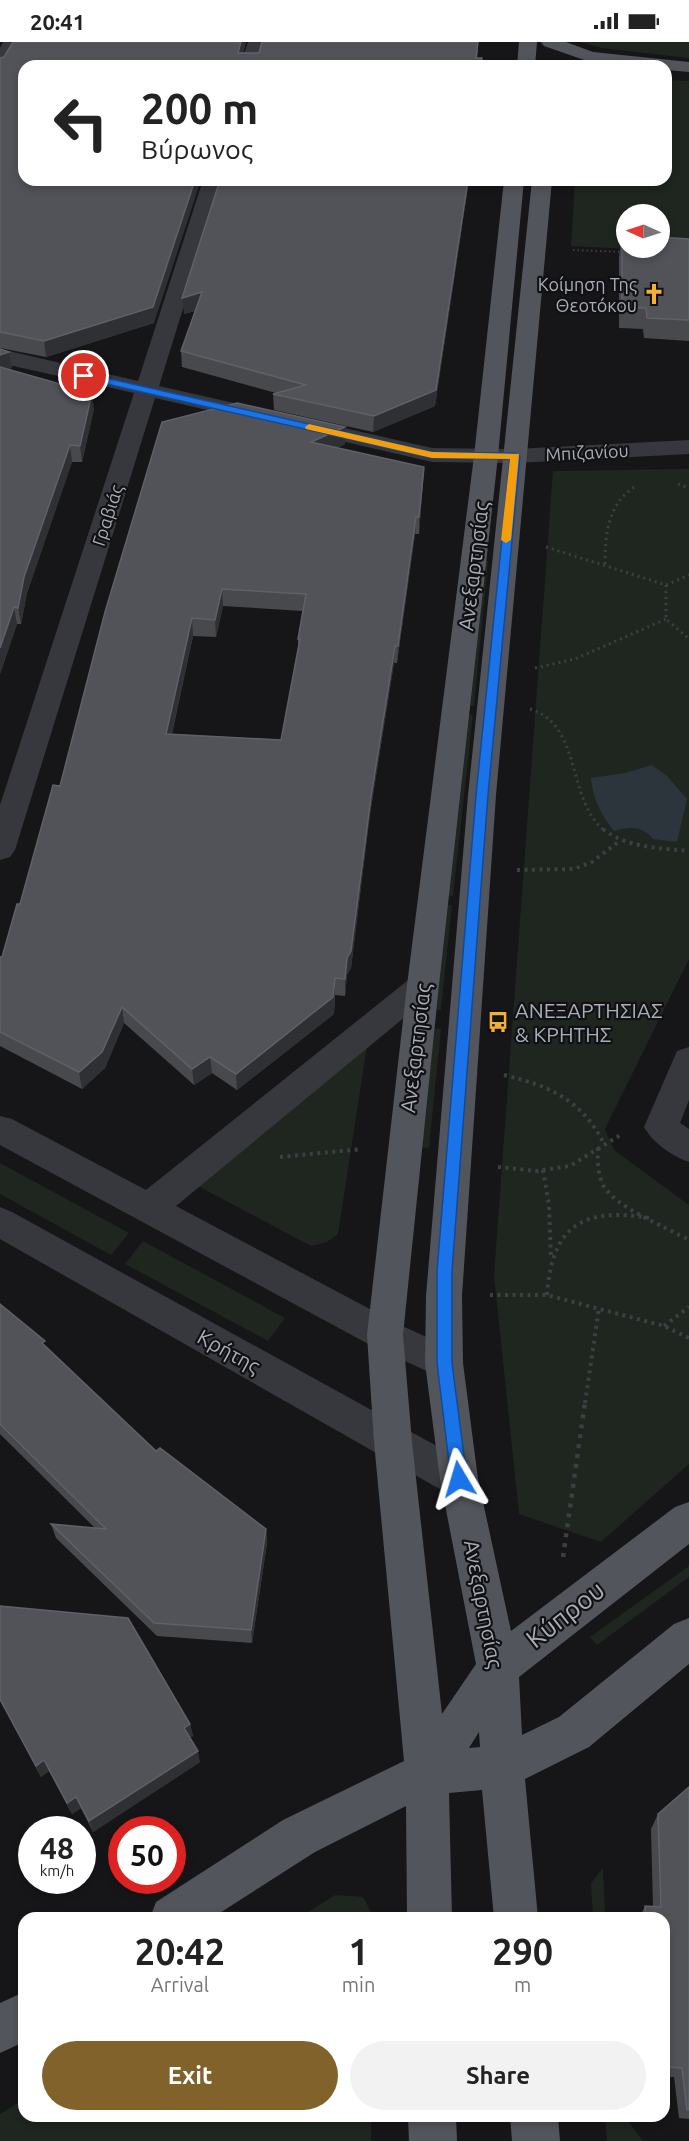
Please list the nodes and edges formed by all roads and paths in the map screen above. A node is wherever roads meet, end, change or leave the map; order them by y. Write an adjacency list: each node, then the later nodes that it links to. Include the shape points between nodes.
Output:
1 (12, 42): 11 (street)
2 (256, 42): 6 (street)
3 (528, 42): 7 (main road)
4 (550, 42): 5 (main road)
5 (590, 57): 8 (main road); 9 (main road)
6 (251, 60)
7 (526, 60)
8 (563, 60)
9 (620, 60)
10 (672, 65): 12 (main road)
11 (0, 66)
12 (689, 67)
13 (211, 186): 19 (street, Γραβιάς)
14 (513, 186): 21 (main road, Ανεξαρτησίας)
15 (541, 186): 16 (main road, Ανεξαρτησίας)
16 (535, 248): 17 (path); 22 (main road, Ανεξαρτησίας)
17 (616, 252)
18 (0, 356): 19 (street, Μπιζανίου)
19 (146, 390): 21 (street, Μπιζανίου, via 432,455); 35 (street, Γραβιάς)
20 (689, 447): 22 (street, Μπιζανίου)
21 (486, 456): 22 (street, Μπιζανίου); 38 (main road, Ανεξαρτησίας)
22 (515, 456): 26 (main road, Ανεξαρτησίας)
23 (644, 483): 27 (path, via 619,497 613,508)
24 (669, 483): 25 (path)
25 (689, 488)
26 (506, 539): 27 (path, via 561,549); 32 (main road, Ανεξαρτησίας)
27 (605, 564): 29 (path)
28 (689, 574): 29 (path)
29 (666, 585): 30 (path)
30 (666, 619): 31 (path); 32 (path, via 575,659)
31 (689, 639)
32 (494, 675): 33 (main road, Ανεξαρτησίας)
33 (491, 705): 34 (path, via 529,709 551,720 593,819 610,836); 37 (main road, Ανεξαρτησίας)
34 (621, 839): 36 (path); 37 (path, via 592,862 574,869)
35 (0, 850)
36 (689, 851)
37 (477, 867): 40 (main road, Ανεξαρτησίας)
38 (423, 985): 44 (main road, Ανεξαρτησίας); 48 (street)
39 (689, 1060): 41 (street)
40 (461, 1066): 43 (path, via 537,1083 573,1102 591,1119); 47 (main road, Ανεξαρτησίας)
41 (661, 1127): 43 (path, via 620,1135); 46 (street)
42 (0, 1129): 50 (street)
43 (603, 1144): 45 (path)
44 (404, 1145): 48 (path); 60 (main road, Ανεξαρτησίας)
45 (598, 1148): 49 (path, via 570,1166); 51 (path, via 597,1164 606,1189)
46 (689, 1148)
47 (453, 1162): 49 (path); 56 (main road, Ανεξαρτησίας)
48 (202, 1165): 50 (street)
49 (543, 1170): 54 (path)
50 (149, 1208): 60 (street)
51 (650, 1218): 53 (path); 54 (path, via 626,1213 589,1216 560,1242)
52 (0, 1222): 63 (street, Κρήτης)
53 (689, 1240)
54 (551, 1260): 55 (path)
55 (547, 1295): 56 (path); 58 (path)
56 (444, 1296): 62 (main road, Ανεξαρτησίας)
57 (689, 1307): 59 (path)
58 (599, 1308): 59 (path); 66 (path)
59 (664, 1326): 61 (path)
60 (385, 1335): 62 (street); 63 (main road, Ανεξαρτησίας)
61 (689, 1338)
62 (444, 1363): 64 (main road, Ανεξαρτησίας)
63 (393, 1442): 64 (street, Κρήτης); 70 (main road, Ανεξαρτησίας)
64 (459, 1479): 68 (main road, Ανεξαρτησίας)
65 (689, 1520): 66 (main road, Κύπρου)
66 (553, 1623): 68 (main road, Κύπρου)
67 (689, 1638): 69 (main road, via 574,1732)
68 (498, 1668): 69 (main road, Ανεξαρτησίας); 70 (main road, Κύπρου)
69 (502, 1767): 70 (main road); 73 (main road, Ανεξαρτησίας)
70 (428, 1773): 71 (main road, via 299,1836); 72 (main road, Ανεξαρτησίας)
71 (181, 1912)
72 (430, 1912)
73 (515, 1912)
74 (18, 2019): 75 (main road)
75 (0, 2030)
76 (432, 2122): 78 (main road)
77 (534, 2122): 79 (main road)
78 (433, 2141)
79 (536, 2141)

